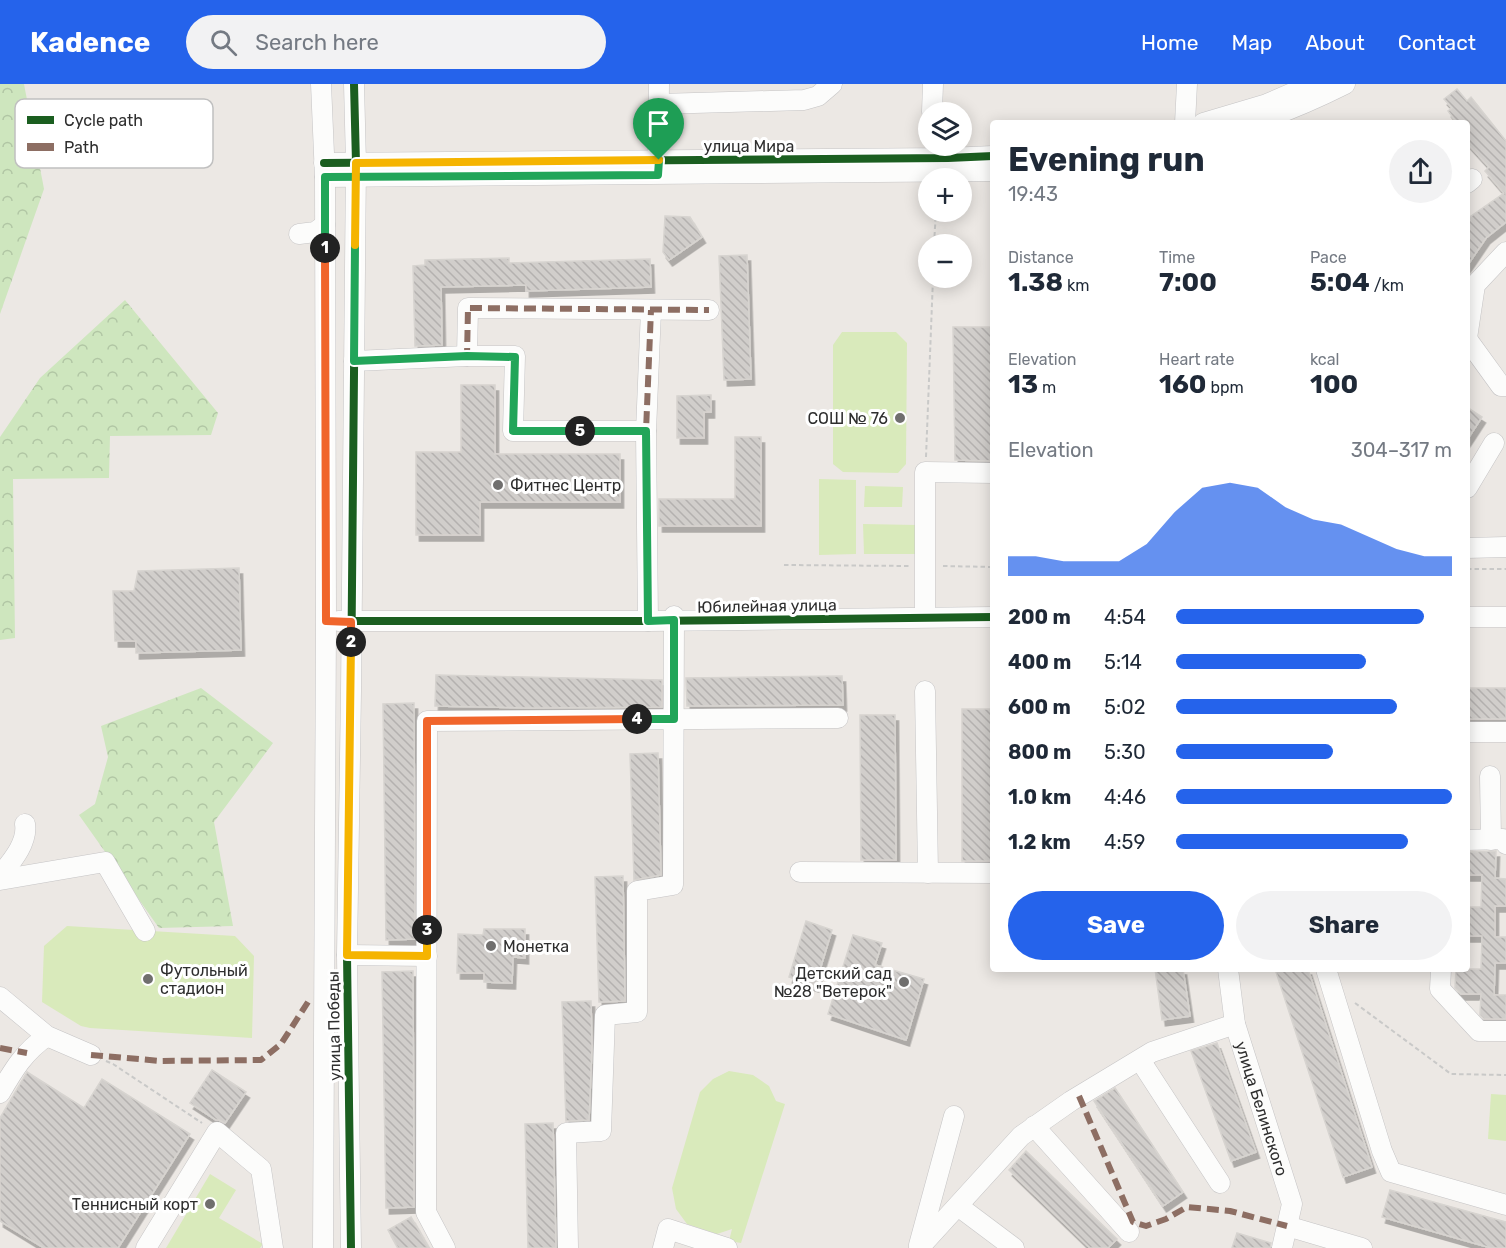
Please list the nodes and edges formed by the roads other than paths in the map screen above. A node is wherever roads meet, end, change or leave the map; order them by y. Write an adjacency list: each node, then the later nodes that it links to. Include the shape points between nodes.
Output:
1 (321, 84): 17 (street, улица Победы)
2 (354, 84): 18 (street, улица Победы)
3 (659, 84): 10 (street)
4 (832, 84): 10 (street, via 818,96 804,100)
5 (933, 84): 9 (street)
6 (1187, 84): 11 (street)
7 (1313, 84): 12 (street)
8 (1345, 84): 13 (street)
9 (932, 102)
10 (659, 104): 16 (street)
11 (1185, 120)
12 (1213, 120)
13 (1259, 120)
14 (990, 156): 15 (street, улица Мира)
15 (932, 159): 16 (street, улица Мира); 19 (street, улица Мира)
16 (659, 167): 18 (street, улица Мира)
17 (325, 170): 18 (street, улица Мира); 20 (street, улица Победы)
18 (356, 170): 28 (street, улица Победы)
19 (990, 170)
20 (325, 225): 21 (street, via 315,232); 41 (street, улица Победы)
21 (299, 234)
22 (1506, 252): 25 (street, via 1475,285)
23 (651, 310): 24 (street); 27 (street, via 468,308); 30 (street)
24 (709, 310)
25 (1470, 318)
26 (1470, 342): 29 (street, via 1501,386)
27 (467, 356): 28 (street); 30 (street, via 515,357 513,431)
28 (354, 361): 43 (street, улица Победы)
29 (1506, 386)
30 (646, 431): 42 (street)
31 (1494, 443): 33 (street)
32 (990, 473): 37 (street, via 925,472)
33 (1470, 483)
34 (1506, 547): 35 (street)
35 (1470, 548)
36 (990, 616): 37 (street, Юбилейная улица)
37 (925, 617): 40 (street, Юбилейная улица)
38 (1470, 617): 39 (street)
39 (1506, 617)
40 (674, 618): 42 (street, Юбилейная улица); 46 (street)
41 (326, 621): 43 (street, Юбилейная улица); 80 (street, улица Победы)
42 (648, 621): 43 (street, Юбилейная улица)
43 (351, 622): 59 (street, улица Победы)
44 (925, 691): 54 (street)
45 (838, 718): 46 (street)
46 (674, 719): 60 (street, via 427,721); 83 (street, via 673,885 637,891 637,1012 605,1015 601,1131 566,1133)
47 (1470, 732): 48 (street)
48 (1506, 732)
49 (1490, 776): 52 (street)
50 (25, 824): 56 (street, via 20,846)
51 (1470, 840): 52 (street)
52 (1498, 842)
53 (800, 872): 54 (street)
54 (928, 873): 55 (street)
55 (990, 873)
56 (0, 876)
57 (0, 880): 58 (street, via 105,862)
58 (146, 931)
59 (347, 955): 60 (street); 81 (street, улица Победы)
60 (427, 956): 82 (street, via 426,1212)
61 (1228, 972): 65 (street, улица Белинского)
62 (1327, 972): 74 (street, via 1391,1172)
63 (1441, 972): 66 (street, via 1440,989 1479,1031)
64 (0, 997): 67 (street)
65 (1235, 1024): 69 (street, via 1152,1052); 76 (street, улица Белинского, via 1292,1204)
66 (1506, 1031)
67 (46, 1036): 68 (street); 70 (street, via 32,1046)
68 (92, 1055)
69 (1140, 1060): 72 (street); 73 (street)
70 (0, 1092)
71 (954, 1116): 86 (street)
72 (1034, 1126): 75 (street); 77 (street)
73 (1220, 1182)
74 (1506, 1205)
75 (957, 1206): 86 (street); 87 (street)
76 (1287, 1226): 88 (street, улица Белинского); 89 (street)
77 (1129, 1232)
78 (146, 1248): 79 (street, via 217,1132 261,1169)
79 (273, 1248)
80 (323, 1248)
81 (351, 1248)
82 (445, 1248)
83 (568, 1248)
84 (663, 1248): 85 (street, via 668,1229)
85 (727, 1248)
86 (919, 1248)
87 (1014, 1248)
88 (1282, 1248)
89 (1362, 1248)

